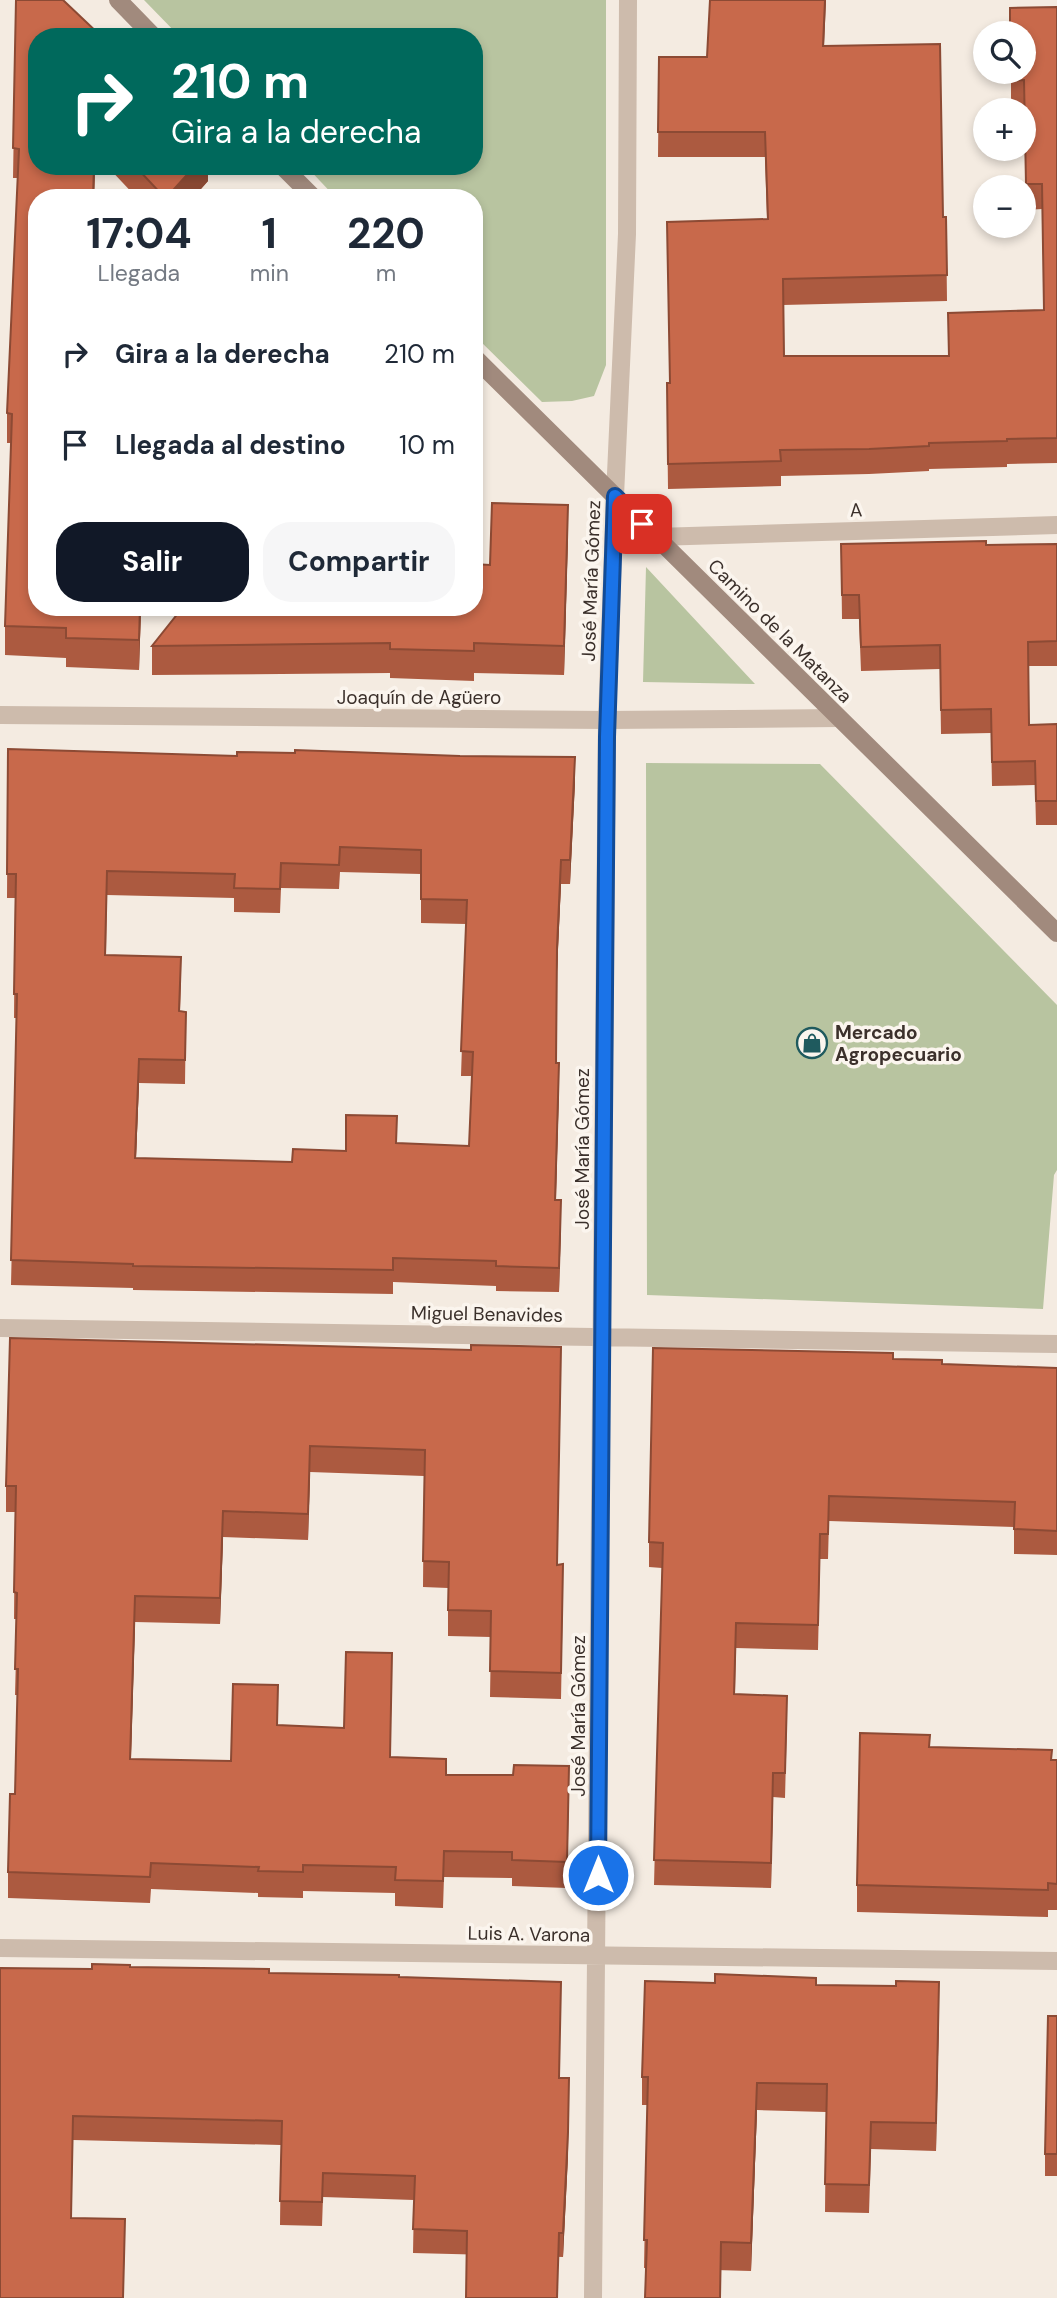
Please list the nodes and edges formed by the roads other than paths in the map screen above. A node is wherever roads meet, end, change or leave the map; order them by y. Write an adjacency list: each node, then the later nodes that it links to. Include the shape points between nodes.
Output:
1 (118, 0): 3 (main road)
2 (628, 0): 7 (street, José María Gómez, via 627,222)
3 (145, 28)
4 (291, 175): 5 (main road)
5 (305, 189)
6 (483, 366): 7 (main road, Camino de la Matanza)
7 (615, 496): 9 (main road, Camino de la Matanza); 12 (street, José María Gómez)
8 (1057, 525): 9 (street, A)
9 (656, 537): 11 (main road, Camino de la Matanza)
10 (0, 715): 12 (street, Joaquín de Agüero)
11 (838, 718): 12 (street, Joaquín de Agüero); 13 (main road, Camino de la Matanza)
12 (607, 720): 15 (street, José María Gómez)
13 (1057, 933)
14 (0, 1328): 15 (street, Miguel Benavides)
15 (601, 1337): 16 (street, Miguel Benavides); 18 (street, José María Gómez)
16 (1057, 1344)
17 (0, 1948): 18 (street, Luis A. Varona)
18 (597, 1955): 19 (street, Luis A. Varona); 20 (street, José María Gómez)
19 (1057, 1961)
20 (593, 2298)

